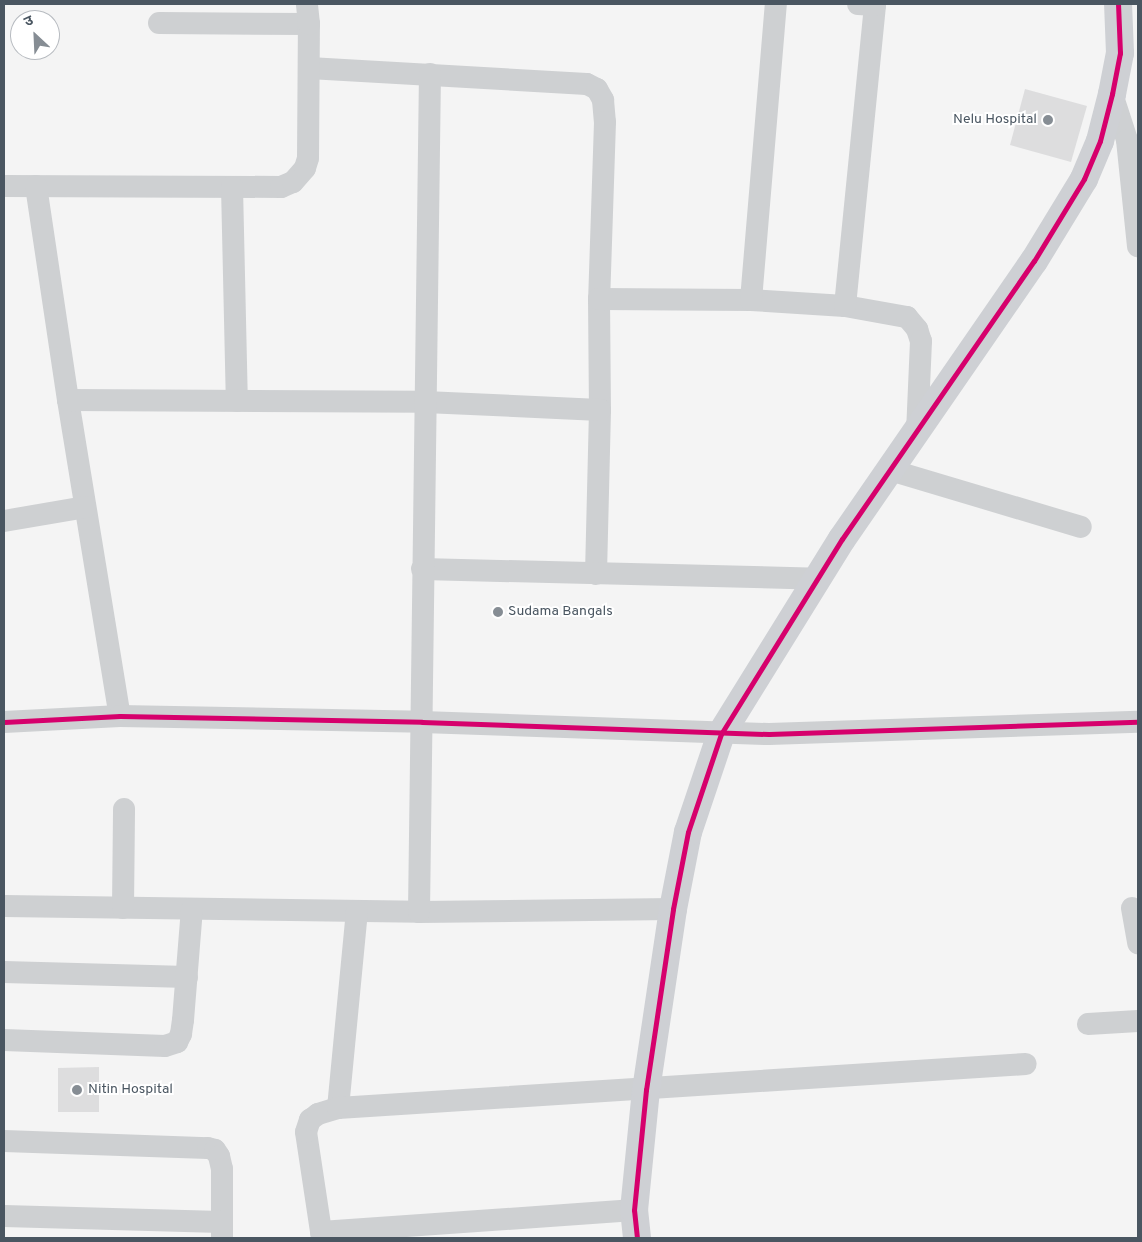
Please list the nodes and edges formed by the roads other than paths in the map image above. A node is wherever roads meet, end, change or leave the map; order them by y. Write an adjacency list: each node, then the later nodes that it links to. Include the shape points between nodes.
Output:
1 (776, 4): 14 (street)
2 (869, 4): 15 (street)
3 (1118, 4): 8 (street, via 1120,53)
4 (308, 14): 5 (street); 6 (street)
5 (159, 23)
6 (309, 68): 7 (street); 11 (street, via 308,158 305,168 293,182 281,187)
7 (430, 74): 13 (street, via 587,84 597,89 603,100 605,122); 18 (street)
8 (1112, 94): 12 (street, via 1127,140); 20 (street, via 1100,141 1084,179 1034,261)
9 (4, 186): 10 (street)
10 (36, 186): 11 (street); 16 (street)
11 (232, 187): 17 (street)
12 (1138, 246)
13 (600, 300): 14 (street); 19 (street)
14 (751, 300): 15 (street)
15 (844, 306): 20 (street, via 907,317 917,329 921,341)
16 (68, 400): 17 (street); 22 (street)
17 (238, 401): 18 (street)
18 (425, 402): 19 (street); 25 (street)
19 (600, 410): 26 (street)
20 (917, 433): 21 (street)
21 (890, 470): 24 (street); 27 (street)
22 (85, 506): 23 (street); 28 (street)
23 (4, 521)
24 (1082, 527)
25 (422, 569): 26 (street); 30 (street)
26 (596, 574): 27 (street)
27 (818, 579): 32 (street)
28 (120, 716): 29 (street); 30 (street)
29 (4, 722)
30 (422, 722): 32 (street); 40 (street)
31 (1138, 722): 32 (street)
32 (721, 734): 38 (street, via 688,832)
33 (124, 809): 35 (street)
34 (4, 906): 35 (street)
35 (123, 908): 37 (street)
36 (1132, 908): 41 (street)
37 (192, 909): 39 (street); 43 (street)
38 (673, 909): 40 (street); 48 (street)
39 (357, 911): 40 (street); 49 (street)
40 (419, 912)
41 (1138, 943)
42 (4, 972): 43 (street)
43 (187, 977): 46 (street, via 181,1034 176,1042 164,1046)
44 (1138, 1021): 45 (street)
45 (1088, 1024)
46 (4, 1040)
47 (1026, 1064): 48 (street)
48 (646, 1090): 49 (street); 51 (street)
49 (338, 1108): 55 (street, via 310,1120 306,1132)
50 (4, 1141): 54 (street, via 215,1150 222,1169)
51 (634, 1210): 55 (street); 56 (street)
52 (4, 1216): 53 (street)
53 (155, 1229): 54 (street)
54 (222, 1230)
55 (321, 1235)
56 (636, 1238)

